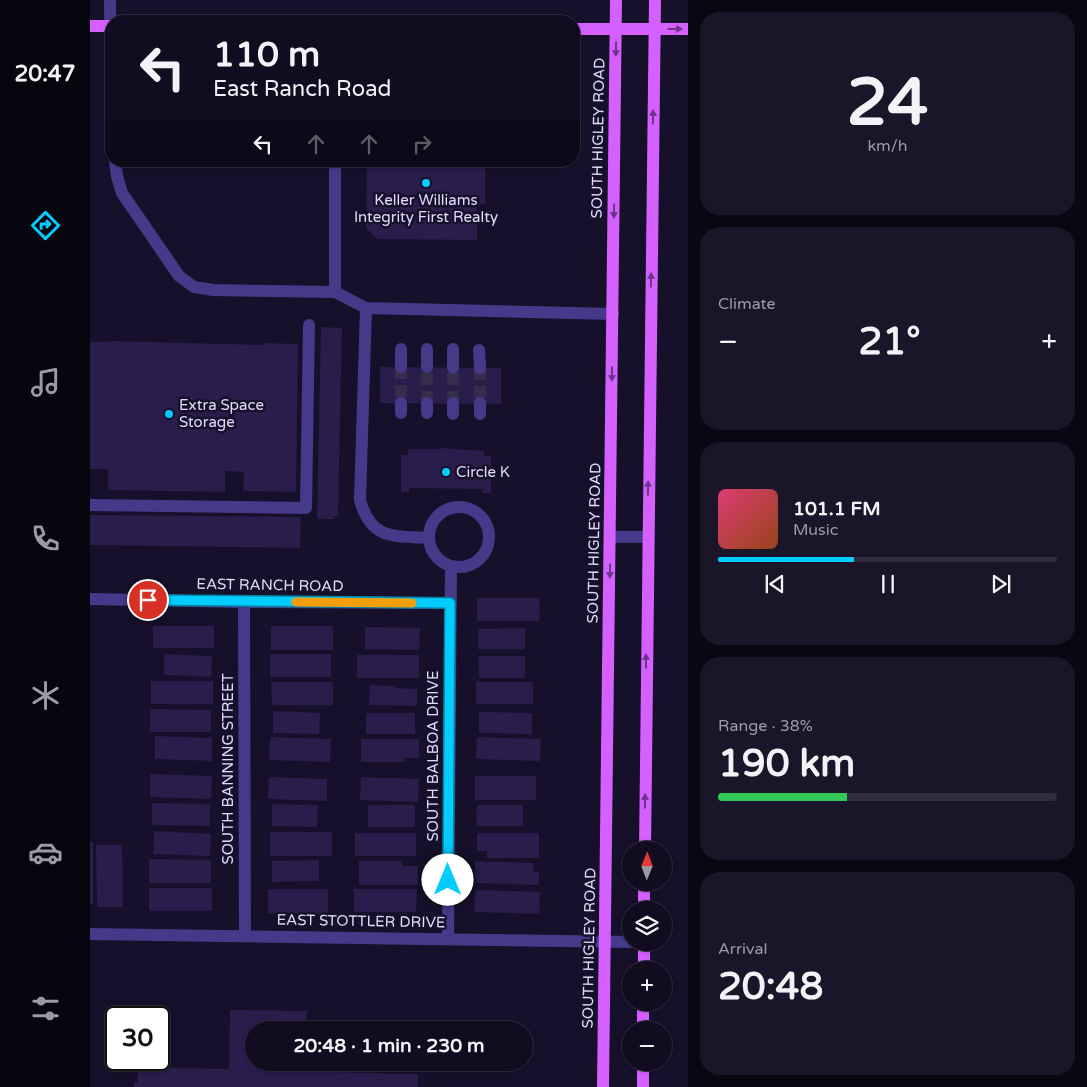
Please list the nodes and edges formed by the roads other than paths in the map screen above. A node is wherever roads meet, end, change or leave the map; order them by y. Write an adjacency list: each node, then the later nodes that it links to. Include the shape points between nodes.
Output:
1 (616, 0): 6 (main road, SOUTH HIGLEY ROAD)
2 (655, 0): 7 (main road)
3 (90, 26): 4 (main road)
4 (105, 26)
5 (580, 29): 6 (main road)
6 (616, 29): 7 (main road); 13 (main road, SOUTH HIGLEY ROAD, one-way to 13)
7 (654, 29): 8 (main road, one-way to 8); 25 (main road, one-way to 7)
8 (688, 29)
9 (116, 167): 11 (street, via 122,193 179,276 194,287)
10 (335, 167): 11 (street)
11 (334, 292): 12 (street)
12 (366, 308): 13 (street); 26 (street, via 360,500 364,515 385,534)
13 (613, 314): 24 (main road, SOUTH HIGLEY ROAD, one-way to 24)
14 (309, 325): 23 (street, via 306,508)
15 (401, 349): 19 (street)
16 (428, 349): 20 (street)
17 (453, 349): 21 (street)
18 (479, 350): 22 (street)
19 (401, 367)
20 (427, 367)
21 (453, 368)
22 (480, 368)
23 (90, 505)
24 (610, 537): 25 (street); 35 (main road, SOUTH HIGLEY ROAD, one-way to 35)
25 (647, 537): 31 (main road, one-way to 25)
26 (429, 538): 27 (street, via 435,555); 27 (street, via 434,520 449,508 469,509 478,514 488,536 485,551 470,564)
27 (451, 566): 30 (street, SOUTH BALBOA DRIVE)
28 (90, 599): 29 (street, EAST RANCH ROAD)
29 (244, 602): 30 (street, EAST RANCH ROAD); 33 (street, SOUTH BANNING STREET)
30 (450, 603): 34 (street, SOUTH BALBOA DRIVE)
31 (645, 841)
32 (90, 934): 33 (street, EAST STOTTLER DRIVE)
33 (246, 936): 34 (street, EAST STOTTLER DRIVE)
34 (448, 939): 35 (street, EAST STOTTLER DRIVE)
35 (605, 942): 36 (street, EAST STOTTLER DRIVE); 38 (main road, SOUTH HIGLEY ROAD)
36 (622, 942)
37 (643, 1071): 39 (main road)
38 (603, 1087)
39 (643, 1087)

